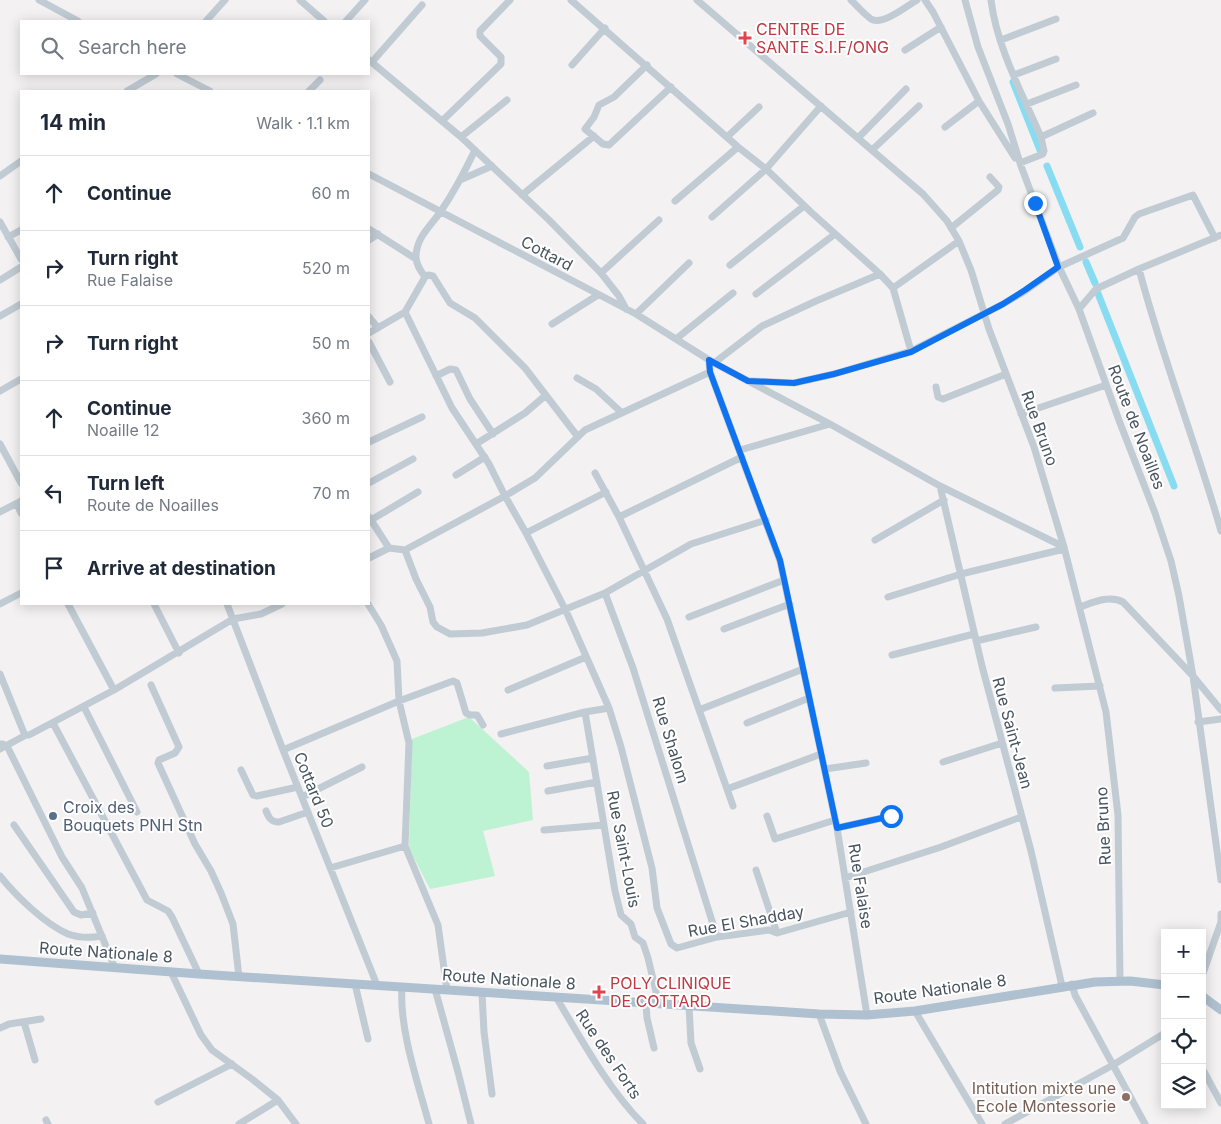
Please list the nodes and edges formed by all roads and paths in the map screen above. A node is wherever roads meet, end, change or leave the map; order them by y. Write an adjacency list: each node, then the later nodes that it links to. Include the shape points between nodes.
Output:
1 (39, 0): 15 (street)
2 (225, 0): 16 (street)
3 (300, 0): 17 (street)
4 (364, 0): 18 (street)
5 (510, 0): 44 (street, via 479,33 502,57 501,64)
6 (571, 0): 20 (street)
7 (697, 0): 40 (street, Rue Bruno)
8 (851, 0): 9 (street, via 872,20 880,21)
9 (917, 0)
10 (925, 0): 19 (street)
11 (966, 0): 55 (street, Route de Noailles, via 978,47)
12 (991, 0): 21 (street)
13 (422, 5): 24 (street)
14 (1056, 19): 21 (street)
15 (76, 20)
16 (207, 20)
17 (323, 20)
18 (347, 20)
19 (941, 27): 22 (street); 38 (street)
20 (605, 28): 25 (street); 26 (street)
21 (1001, 40): 29 (street)
22 (905, 50)
23 (1056, 58): 29 (street)
24 (370, 61): 44 (street)
25 (572, 65)
26 (647, 65): 32 (street); 46 (street, via 614,97 598,107 585,128)
27 (154, 75): 34 (street)
28 (179, 75): 35 (street)
29 (1014, 75): 39 (street)
30 (320, 80): 36 (street)
31 (1076, 86): 39 (street)
32 (671, 87): 46 (street, via 609,145); 48 (street)
33 (906, 89): 50 (street)
34 (129, 90)
35 (208, 90)
36 (310, 90)
37 (507, 100): 47 (street)
38 (979, 101): 45 (street); 55 (street)
39 (1027, 104): 49 (street)
40 (821, 106): 50 (street, Rue Bruno); 57 (street)
41 (918, 106): 53 (street)
42 (759, 107): 48 (street)
43 (1093, 113): 49 (street)
44 (442, 121): 47 (street)
45 (945, 127)
46 (594, 136): 62 (street)
47 (461, 137): 52 (street)
48 (727, 137): 51 (street)
49 (1041, 137): 55 (street, via 1043,154)
50 (858, 138): 53 (street, Rue Bruno)
51 (738, 147): 57 (street); 63 (street)
52 (475, 150): 56 (street); 61 (street)
53 (872, 150): 69 (street, Rue Bruno, via 923,194)
54 (20, 162): 59 (street)
55 (1020, 165): 82 (street, Route de Noailles)
56 (492, 166): 61 (street); 62 (street)
57 (766, 169): 64 (street); 66 (street)
58 (370, 175): 65 (street, Cottard)
59 (0, 176)
60 (990, 177): 69 (street, via 998,190)
61 (460, 180): 65 (street)
62 (522, 195): 85 (street)
63 (675, 201)
64 (804, 206): 73 (street); 81 (street)
65 (441, 211): 79 (street, via 422,235); 92 (street, Cottard)
66 (712, 217)
67 (658, 220): 85 (street)
68 (0, 222): 74 (street)
69 (951, 228): 77 (street, Rue Bruno)
70 (370, 230): 72 (street)
71 (20, 231): 74 (street)
72 (378, 234): 76 (street); 79 (street)
73 (835, 234): 86 (street); 91 (street)
74 (8, 237): 78 (street)
75 (1218, 237): 82 (street, via 1193,195 1139,214 1122,238); 84 (street)
76 (370, 239)
77 (959, 242): 89 (street); 98 (street, Rue Bruno)
78 (20, 257)
79 (416, 259): 87 (street)
80 (689, 263): 97 (street)
81 (730, 265)
82 (1058, 267): 95 (street, Route de Noailles); 98 (street)
83 (20, 268): 88 (street)
84 (1139, 269): 95 (street, via 1096,289); 145 (street)
85 (601, 273): 94 (street)
86 (880, 274): 89 (street); 107 (street, via 762,326)
87 (425, 277): 96 (street); 118 (street, via 432,276 450,303 475,318 525,368)
88 (0, 280)
89 (893, 288): 106 (street)
90 (733, 293): 104 (street)
91 (756, 294)
92 (598, 295): 94 (street, Cottard); 101 (street)
93 (20, 305): 99 (street)
94 (626, 309): 97 (street, Cottard)
95 (1079, 309): 115 (street, Route de Noailles)
96 (405, 312): 102 (street); 110 (street)
97 (636, 314): 104 (street, Cottard)
98 (984, 314): 106 (street); 109 (street, Rue Bruno)
99 (0, 316)
100 (370, 318): 102 (street)
101 (552, 324)
102 (378, 328): 103 (street)
103 (370, 332)
104 (676, 339): 107 (street, Cottard)
105 (370, 344): 114 (street)
106 (911, 352): 113 (street, via 794,383)
107 (711, 362): 108 (street, Rue Falaise); 113 (street, Cottard)
108 (710, 372): 119 (street); 128 (street, Rue Falaise)
109 (1006, 374): 116 (street, via 943,399 938,397); 120 (street, Rue Bruno)
110 (436, 376): 123 (street, via 450,369 456,370); 127 (street)
111 (576, 378): 119 (street, via 596,389)
112 (20, 380): 117 (street)
113 (748, 381): 122 (street, Cottard)
114 (390, 382)
115 (1106, 385): 120 (street); 177 (street, Route de Noailles, via 1171,561 1180,596)
116 (936, 387)
117 (0, 391)
118 (546, 395): 123 (street); 124 (street)
119 (622, 413): 124 (street, via 592,426)
120 (1021, 414): 149 (street, Rue Bruno)
121 (422, 417): 125 (street)
122 (830, 424): 128 (street); 135 (street, Cottard)
123 (493, 434): 127 (street)
124 (578, 437): 138 (street, via 535,478)
125 (370, 442)
126 (0, 444): 133 (street)
127 (476, 444): 129 (street)
128 (741, 454): 142 (street); 144 (street, Rue Falaise)
129 (485, 458): 132 (street); 138 (street)
130 (413, 459): 134 (street)
131 (596, 472): 137 (street)
132 (456, 475)
133 (20, 481)
134 (370, 482)
135 (940, 486): 139 (street, Rue Saint-Jean); 149 (street, Cottard)
136 (418, 492): 143 (street)
137 (606, 492): 142 (street); 146 (street)
138 (505, 496): 146 (street); 150 (street)
139 (944, 500): 147 (street); 153 (street, Rue Saint-Jean)
140 (19, 503): 141 (street)
141 (0, 512)
142 (619, 517): 152 (street)
143 (370, 518): 148 (street)
144 (766, 520): 152 (street, via 691,544); 154 (street, Rue Falaise)
145 (1221, 530)
146 (526, 533): 166 (street)
147 (874, 540)
148 (389, 548): 150 (street); 151 (street)
149 (1064, 548): 153 (street); 165 (street, Rue Bruno)
150 (405, 550): 166 (street, via 434,622 450,634 514,629)
151 (370, 558)
152 (644, 569): 155 (street); 187 (street, via 667,619)
153 (961, 574): 157 (street); 171 (street, Rue Saint-Jean)
154 (784, 580): 159 (street, Rue Falaise); 167 (street)
155 (605, 593): 166 (street); 237 (street, Rue Shalom, via 633,668)
156 (20, 594): 158 (street)
157 (888, 597)
158 (0, 604)
159 (790, 604): 170 (street); 175 (street, Rue Falaise)
160 (69, 605): 181 (street)
161 (155, 605): 172 (street)
162 (227, 605): 168 (street, Cottard 50)
163 (280, 605): 168 (street, via 261,614)
164 (369, 605): 184 (street, via 397,661)
165 (1080, 607): 177 (street, via 1107,599 1116,598 1123,602); 179 (street, Rue Bruno)
166 (566, 610): 174 (street)
167 (689, 617)
168 (233, 619): 172 (street); 199 (street, Cottard 50)
169 (1036, 627): 171 (street)
170 (724, 629)
171 (975, 637): 173 (street); 197 (street, Rue Saint-Jean)
172 (179, 653): 181 (street)
173 (892, 655)
174 (586, 656): 182 (street); 186 (street)
175 (804, 670): 183 (street, Rue Falaise); 187 (street)
176 (0, 674): 196 (street)
177 (1192, 676): 188 (street); 191 (street, Route de Noailles)
178 (151, 685): 243 (street, via 178,747 175,753 158,763 224,900 235,934)
179 (1100, 686): 180 (street); 244 (street, Rue Bruno, via 1118,815)
180 (1055, 688)
181 (114, 690): 185 (street)
182 (508, 690)
183 (809, 698): 193 (street); 200 (street, Rue Falaise)
184 (399, 701): 194 (street, via 453,681 457,683 466,713 477,716); 199 (street); 226 (street, via 409,743)
185 (84, 707): 192 (street); 215 (street)
186 (609, 708): 189 (street); 237 (street, Rue El Shadday, via 652,868 657,908 672,944 675,947)
187 (699, 710): 210 (street)
188 (1221, 710)
189 (585, 712): 195 (street); 201 (street, Rue Saint-Louis)
190 (1221, 719): 191 (street)
191 (1198, 722): 221 (street, Route de Noailles)
192 (53, 723): 196 (street); 241 (street, via 147,900 172,916)
193 (747, 723)
194 (483, 724)
195 (501, 734)
196 (26, 735): 198 (street)
197 (1002, 743): 202 (street); 219 (street, Rue Saint-Jean)
198 (2, 747): 233 (street)
199 (283, 750): 209 (street, Cottard 50)
200 (822, 754): 206 (street, Rue Falaise); 210 (street)
201 (593, 758): 204 (street); 208 (street, Rue Saint-Louis)
202 (943, 762)
203 (866, 763): 206 (street)
204 (547, 766)
205 (362, 768): 212 (street)
206 (825, 769): 220 (street, Rue Falaise)
207 (241, 770): 209 (street, via 253,795)
208 (597, 782): 211 (street); 223 (street, Rue Saint-Louis)
209 (298, 787): 212 (street, Cottard 50)
210 (727, 789): 213 (street)
211 (548, 791)
212 (302, 797): 216 (street, Cottard 50)
213 (734, 806)
214 (266, 811): 216 (street, via 274,822)
215 (138, 812)
216 (308, 812): 227 (street, Cottard 50)
217 (767, 816): 220 (street, via 775,838)
218 (891, 816): 224 (street)
219 (1021, 817): 230 (street); 249 (street, Rue Saint-Jean)
220 (835, 820): 224 (street, Rue Falaise)
221 (1218, 823): 231 (street, Route de Noailles)
222 (14, 825): 233 (street, via 74,912 81,915)
223 (604, 825): 225 (street); 257 (street, Rue Saint-Louis, via 621,915 629,921 635,937 643,943)
224 (837, 828): 230 (street, Rue Falaise)
225 (544, 830)
226 (405, 846): 227 (street); 252 (street, via 438,925)
227 (330, 868): 247 (street, Cottard 50)
228 (756, 870): 235 (street)
229 (0, 876): 236 (street, via 54,926 81,937)
230 (845, 878): 232 (street, Rue Falaise)
231 (1221, 880)
232 (851, 912): 235 (street, Rue El Shadday); 262 (street, Rue Falaise)
233 (93, 913): 236 (street)
234 (1221, 914): 242 (street)
235 (777, 933): 237 (street, Rue El Shadday, via 770,930)
236 (102, 936): 239 (street)
237 (716, 937)
238 (0, 959): 239 (main road, Route Nationale 8)
239 (116, 968): 240 (main road, Route Nationale 8)
240 (171, 972): 241 (main road, Route Nationale 8); 270 (street, via 201,1035 212,1050)
241 (199, 974): 243 (main road, Route Nationale 8)
242 (1203, 974)
243 (239, 977): 245 (main road, Route Nationale 8)
244 (1120, 981): 246 (main road, Route Nationale 8); 248 (main road, Route Nationale 8)
245 (355, 984): 247 (main road, Route Nationale 8); 267 (street)
246 (1072, 984): 249 (main road, Route Nationale 8); 271 (street)
247 (377, 985): 250 (main road, Route Nationale 8)
248 (1161, 985)
249 (1062, 986): 260 (main road, Route Nationale 8)
250 (402, 987): 251 (main road, Route Nationale 8); 280 (street, via 407,1040)
251 (435, 990): 252 (main road, Route Nationale 8); 281 (street)
252 (447, 990): 253 (main road, Route Nationale 8)
253 (482, 992): 254 (main road, Route Nationale 8); 274 (street)
254 (556, 997): 256 (main road, Route Nationale 8); 282 (street, Rue des Forts, via 587,1050)
255 (1206, 999): 259 (main road)
256 (646, 1004): 257 (main road, Route Nationale 8); 268 (street)
257 (659, 1004): 258 (main road, Route Nationale 8)
258 (689, 1006): 261 (main road, Route Nationale 8); 272 (street, via 691,1043)
259 (1221, 1010)
260 (915, 1011): 262 (main road, Route Nationale 8); 284 (street)
261 (819, 1014): 262 (main road, Route Nationale 8); 283 (street, via 840,1071)
262 (867, 1015)
263 (42, 1019): 264 (street)
264 (24, 1022): 265 (street); 269 (street)
265 (0, 1028)
266 (1161, 1035): 271 (street)
267 (368, 1039)
268 (654, 1048)
269 (35, 1060)
270 (232, 1064): 275 (street); 276 (street)
271 (1112, 1066): 285 (street); 286 (street)
272 (700, 1069)
273 (1206, 1075): 277 (street)
274 (492, 1094)
275 (278, 1100): 278 (street); 279 (street)
276 (158, 1102)
277 (1221, 1103)
278 (239, 1124)
279 (296, 1124)
280 (429, 1124)
281 (470, 1124)
282 (643, 1124)
283 (866, 1124)
284 (982, 1124)
285 (1005, 1124)
286 (1144, 1124)

